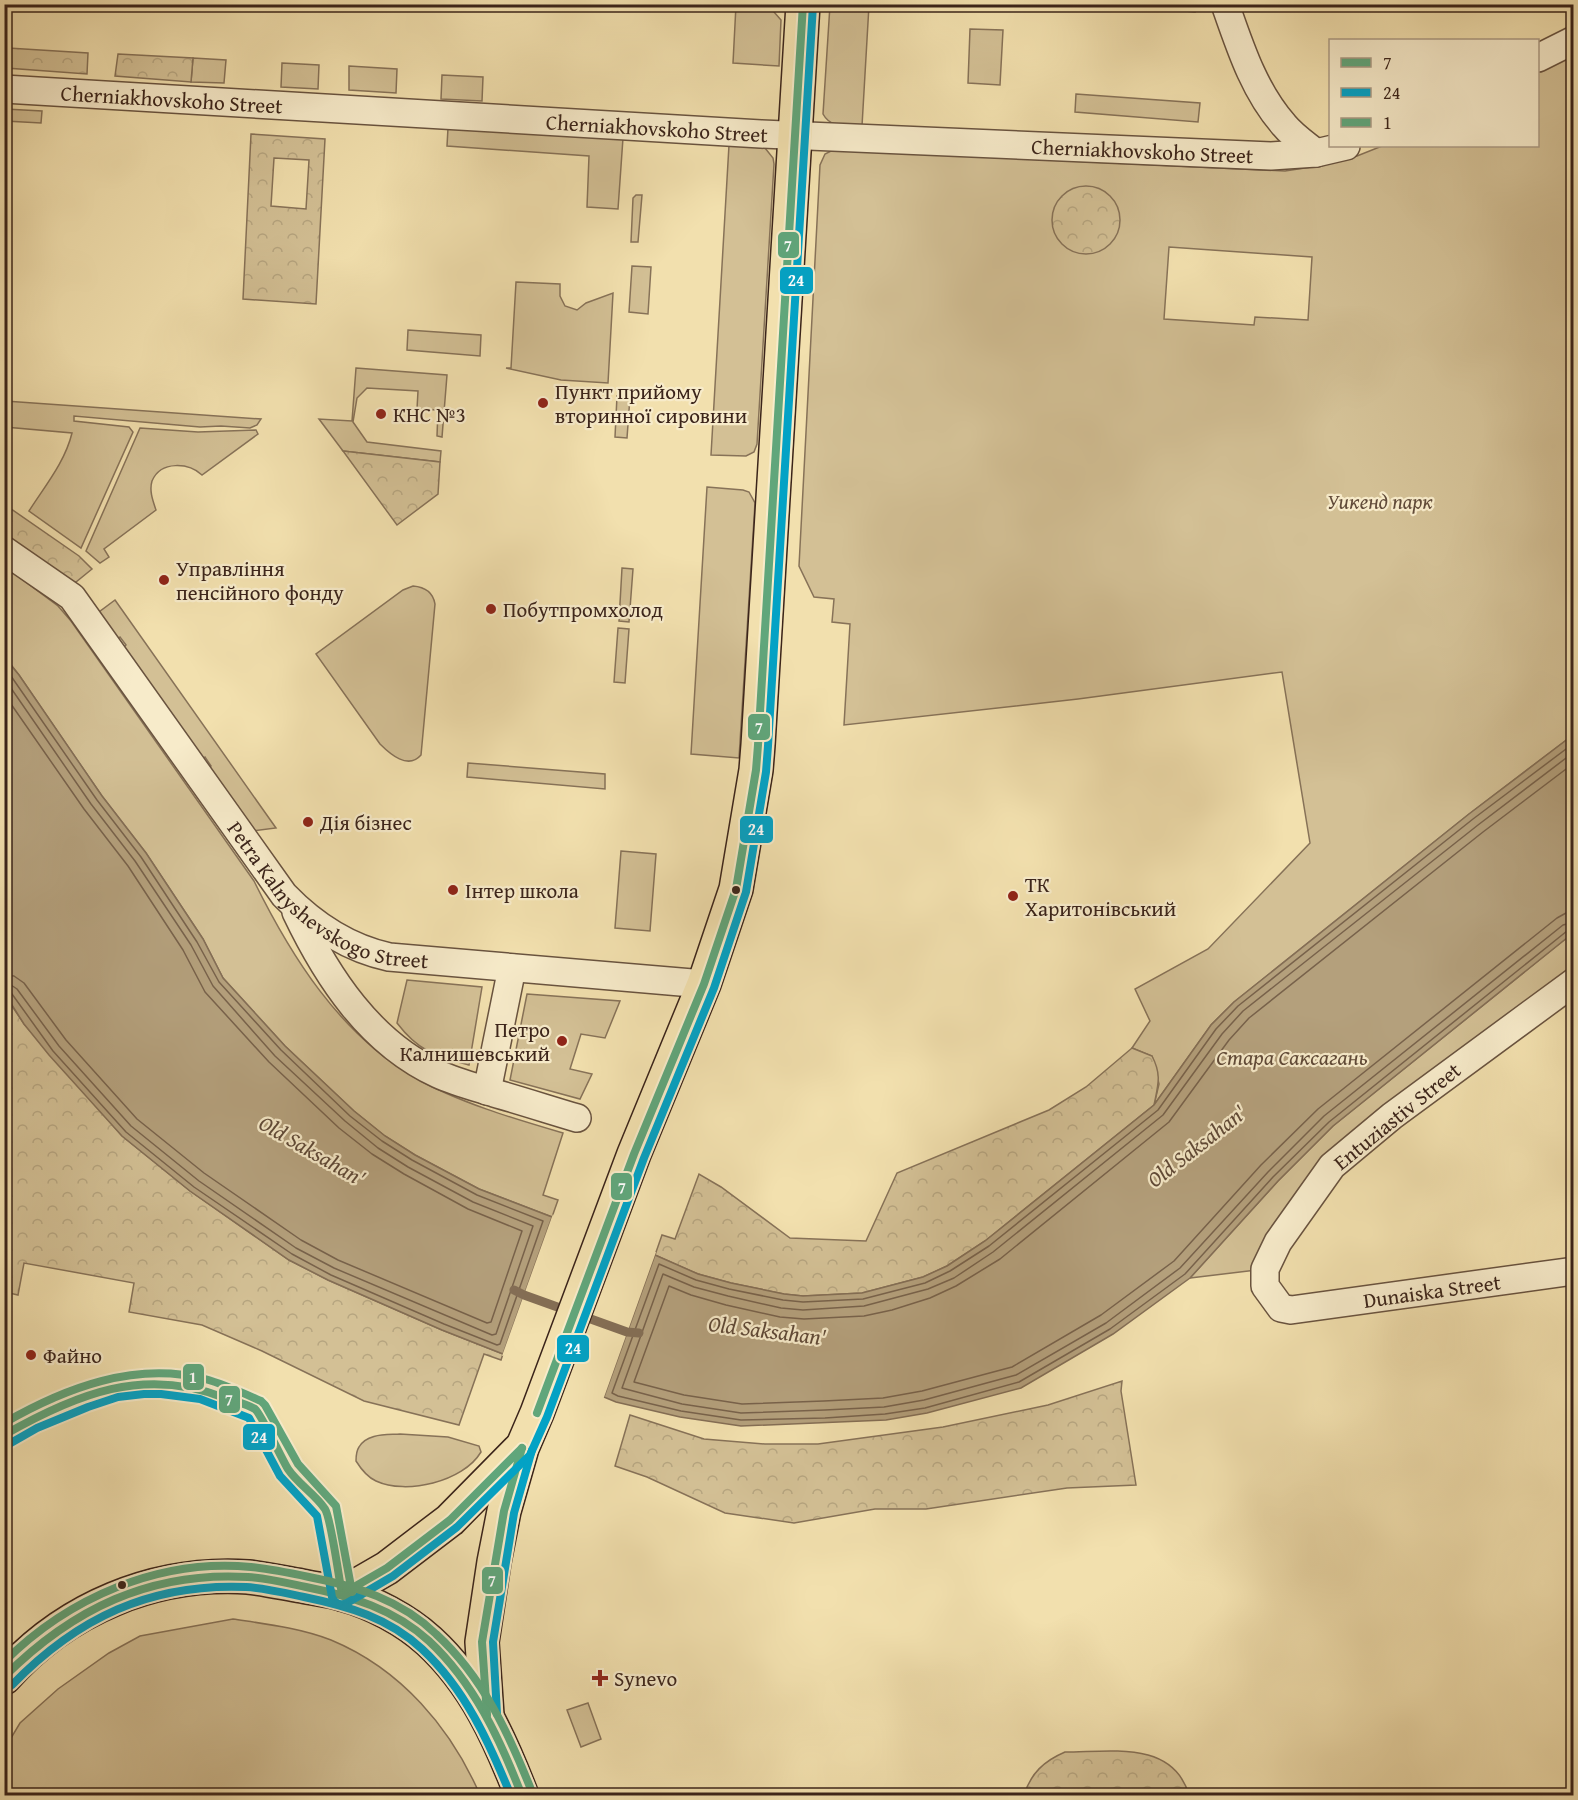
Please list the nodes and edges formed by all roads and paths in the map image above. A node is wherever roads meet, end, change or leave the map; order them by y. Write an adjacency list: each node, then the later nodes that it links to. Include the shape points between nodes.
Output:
1 (803, 4): 6 (main road)
2 (1225, 4): 8 (street, via 1262,96 1285,127)
3 (1574, 40): 4 (street)
4 (1539, 58)
5 (4, 89): 6 (street, Cherniakhovskoho Street)
6 (795, 135): 8 (street, Cherniakhovskoho Street, via 1271,156); 13 (main road, via 756,770 736,890)
7 (1342, 147): 8 (street, Cherniakhovskoho Street)
8 (1316, 153)
9 (4, 550): 10 (street, Petra Kalnyshevskogo Street, via 72,597)
10 (292, 903): 11 (street, Petra Kalnyshevskogo Street, via 318,926 375,954); 14 (street, via 332,977 383,1039 427,1069)
11 (512, 968): 13 (street, Petra Kalnyshevskogo Street); 14 (street)
12 (1574, 982): 17 (street, Entuziastiv Street, via 1392,1116 1332,1166 1278,1242 1265,1269 1265,1286 1281,1308)
13 (704, 984): 18 (main road, via 634,1154)
14 (487, 1091): 15 (street)
15 (577, 1118)
16 (1574, 1271): 17 (street, Dunaiska Street)
17 (1291, 1310)
18 (522, 1448): 19 (main road, via 450,1520 387,1568); 21 (main road, via 504,1511 482,1642)
19 (342, 1594): 20 (main road, via 249,1577 165,1582 87,1612 22,1658); 21 (main road, via 376,1607 428,1639 451,1662)
20 (4, 1678)
21 (487, 1715): 22 (main road)
22 (522, 1796)

